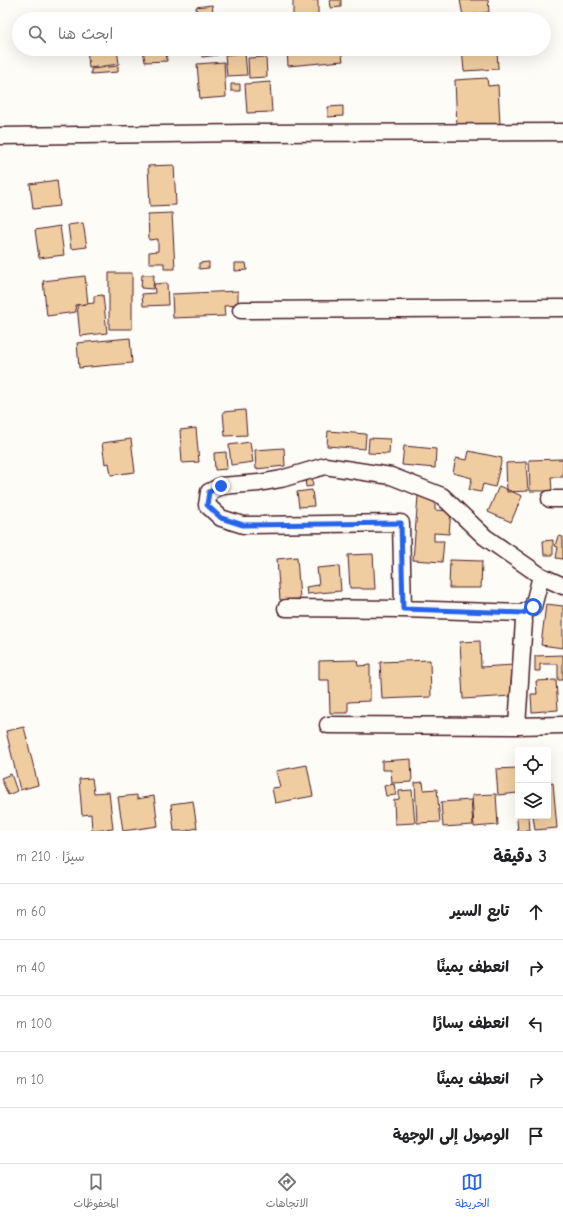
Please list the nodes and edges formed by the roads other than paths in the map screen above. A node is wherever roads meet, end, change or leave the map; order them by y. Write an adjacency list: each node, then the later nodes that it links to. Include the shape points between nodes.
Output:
1 (563, 132): 2 (street)
2 (0, 136)
3 (563, 308): 4 (street)
4 (241, 310)
5 (541, 576): 6 (street); 8 (street, via 485,537 442,496 391,476 325,466 259,484 221,486 209,492 207,505 221,518 243,525 401,523); 9 (street, via 533,607)
6 (563, 586)
7 (286, 608): 8 (street)
8 (403, 609): 9 (street)
9 (523, 613): 12 (street)
10 (328, 725): 12 (street)
11 (563, 725): 12 (street)
12 (517, 726)

